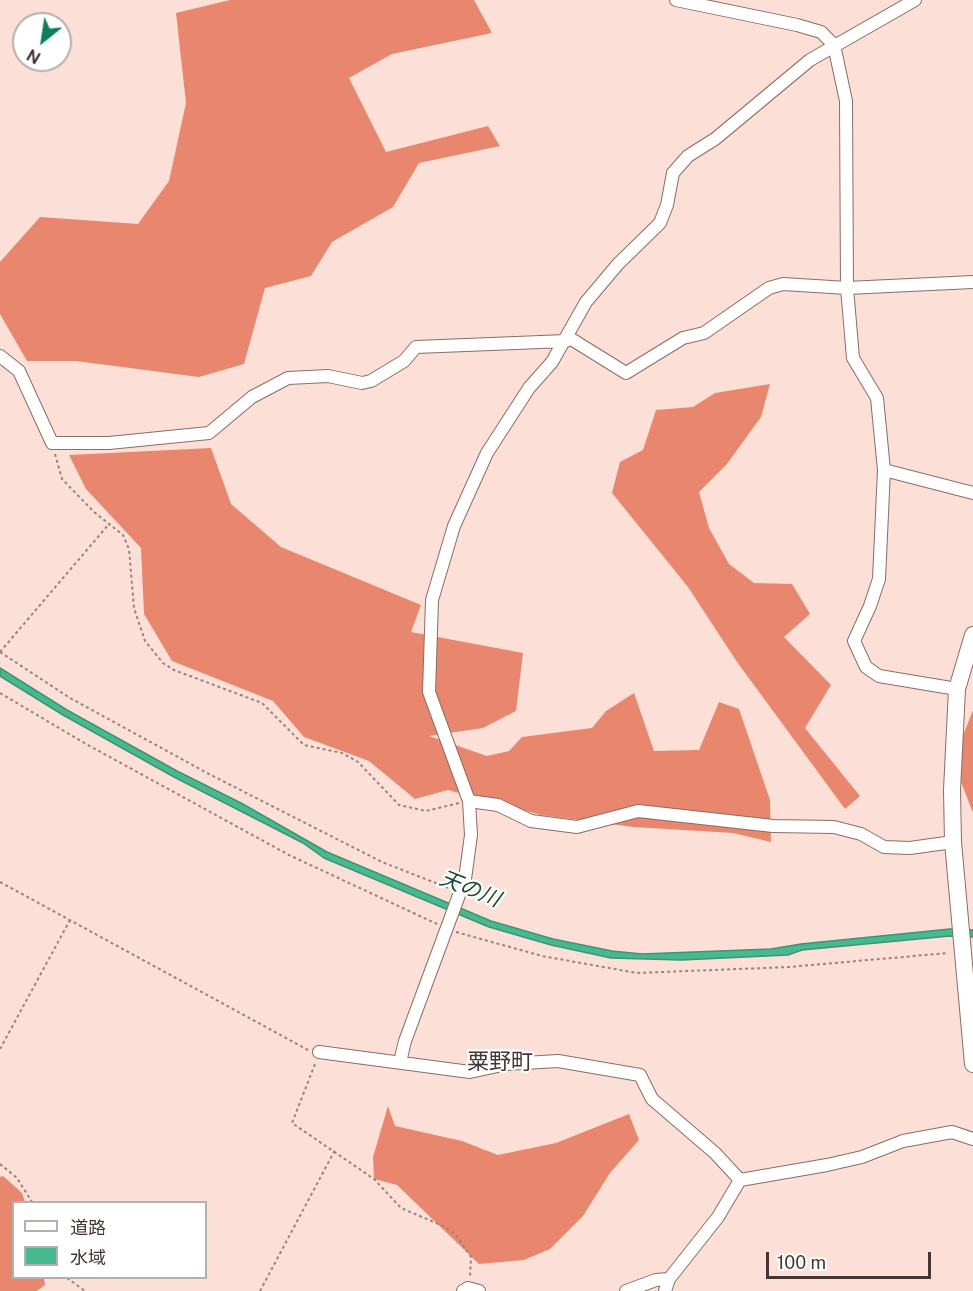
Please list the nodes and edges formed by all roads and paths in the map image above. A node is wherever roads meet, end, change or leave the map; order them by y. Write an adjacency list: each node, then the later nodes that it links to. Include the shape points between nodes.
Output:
1 (676, 0): 3 (street, via 797,25 821,32)
2 (915, 0): 3 (street)
3 (834, 45): 5 (street, via 846,101); 6 (street, via 688,156 674,173 660,223 586,302)
4 (973, 282): 5 (street)
5 (847, 288): 6 (street, via 783,284 769,288 704,333 683,338 626,373); 9 (street, via 853,358 877,398)
6 (567, 339): 8 (street, via 416,347 404,361 371,381 362,383 328,376 288,378 252,398 209,433 109,443); 15 (street, via 487,453 454,526 432,600 429,692)
7 (0, 356): 8 (street, via 19,371)
8 (52, 443): 11 (path, via 62,479)
9 (884, 470): 10 (street); 14 (street, via 879,579 854,640 866,668 879,675)
10 (973, 493)
11 (109, 524): 13 (path); 15 (path, via 123,535 129,549 134,608 145,640 163,663 262,703 304,745 342,753 358,762 399,805 426,811)
12 (973, 635): 14 (street)
13 (0, 652): 18 (path, via 70,698 209,774 382,862)
14 (957, 689): 16 (street)
15 (469, 801): 16 (street, via 498,805 531,821 577,827 638,811 773,826 834,827 861,834 884,847 910,849); 18 (street, via 471,835)
16 (953, 842): 23 (street)
17 (0, 882): 19 (path)
18 (460, 893): 22 (street)
19 (70, 920): 20 (path); 21 (path, via 307,1049)
20 (0, 1049)
21 (320, 1052): 22 (street); 25 (path, via 292,1123)
22 (400, 1062): 27 (street, via 470,1072 507,1064 558,1061 640,1076 652,1099)
23 (973, 1064)
24 (973, 1139): 27 (street, via 952,1132 903,1141 827,1165)
25 (335, 1150): 31 (path, via 381,1184 401,1208 456,1235 471,1257); 33 (path)
26 (0, 1164): 28 (path, via 17,1178)
27 (740, 1180): 30 (street, via 718,1217)
28 (31, 1201)
29 (68, 1279): 32 (path)
30 (667, 1285): 34 (street, via 656,1280)
31 (470, 1290)
32 (85, 1291)
33 (260, 1291)
34 (626, 1291)

